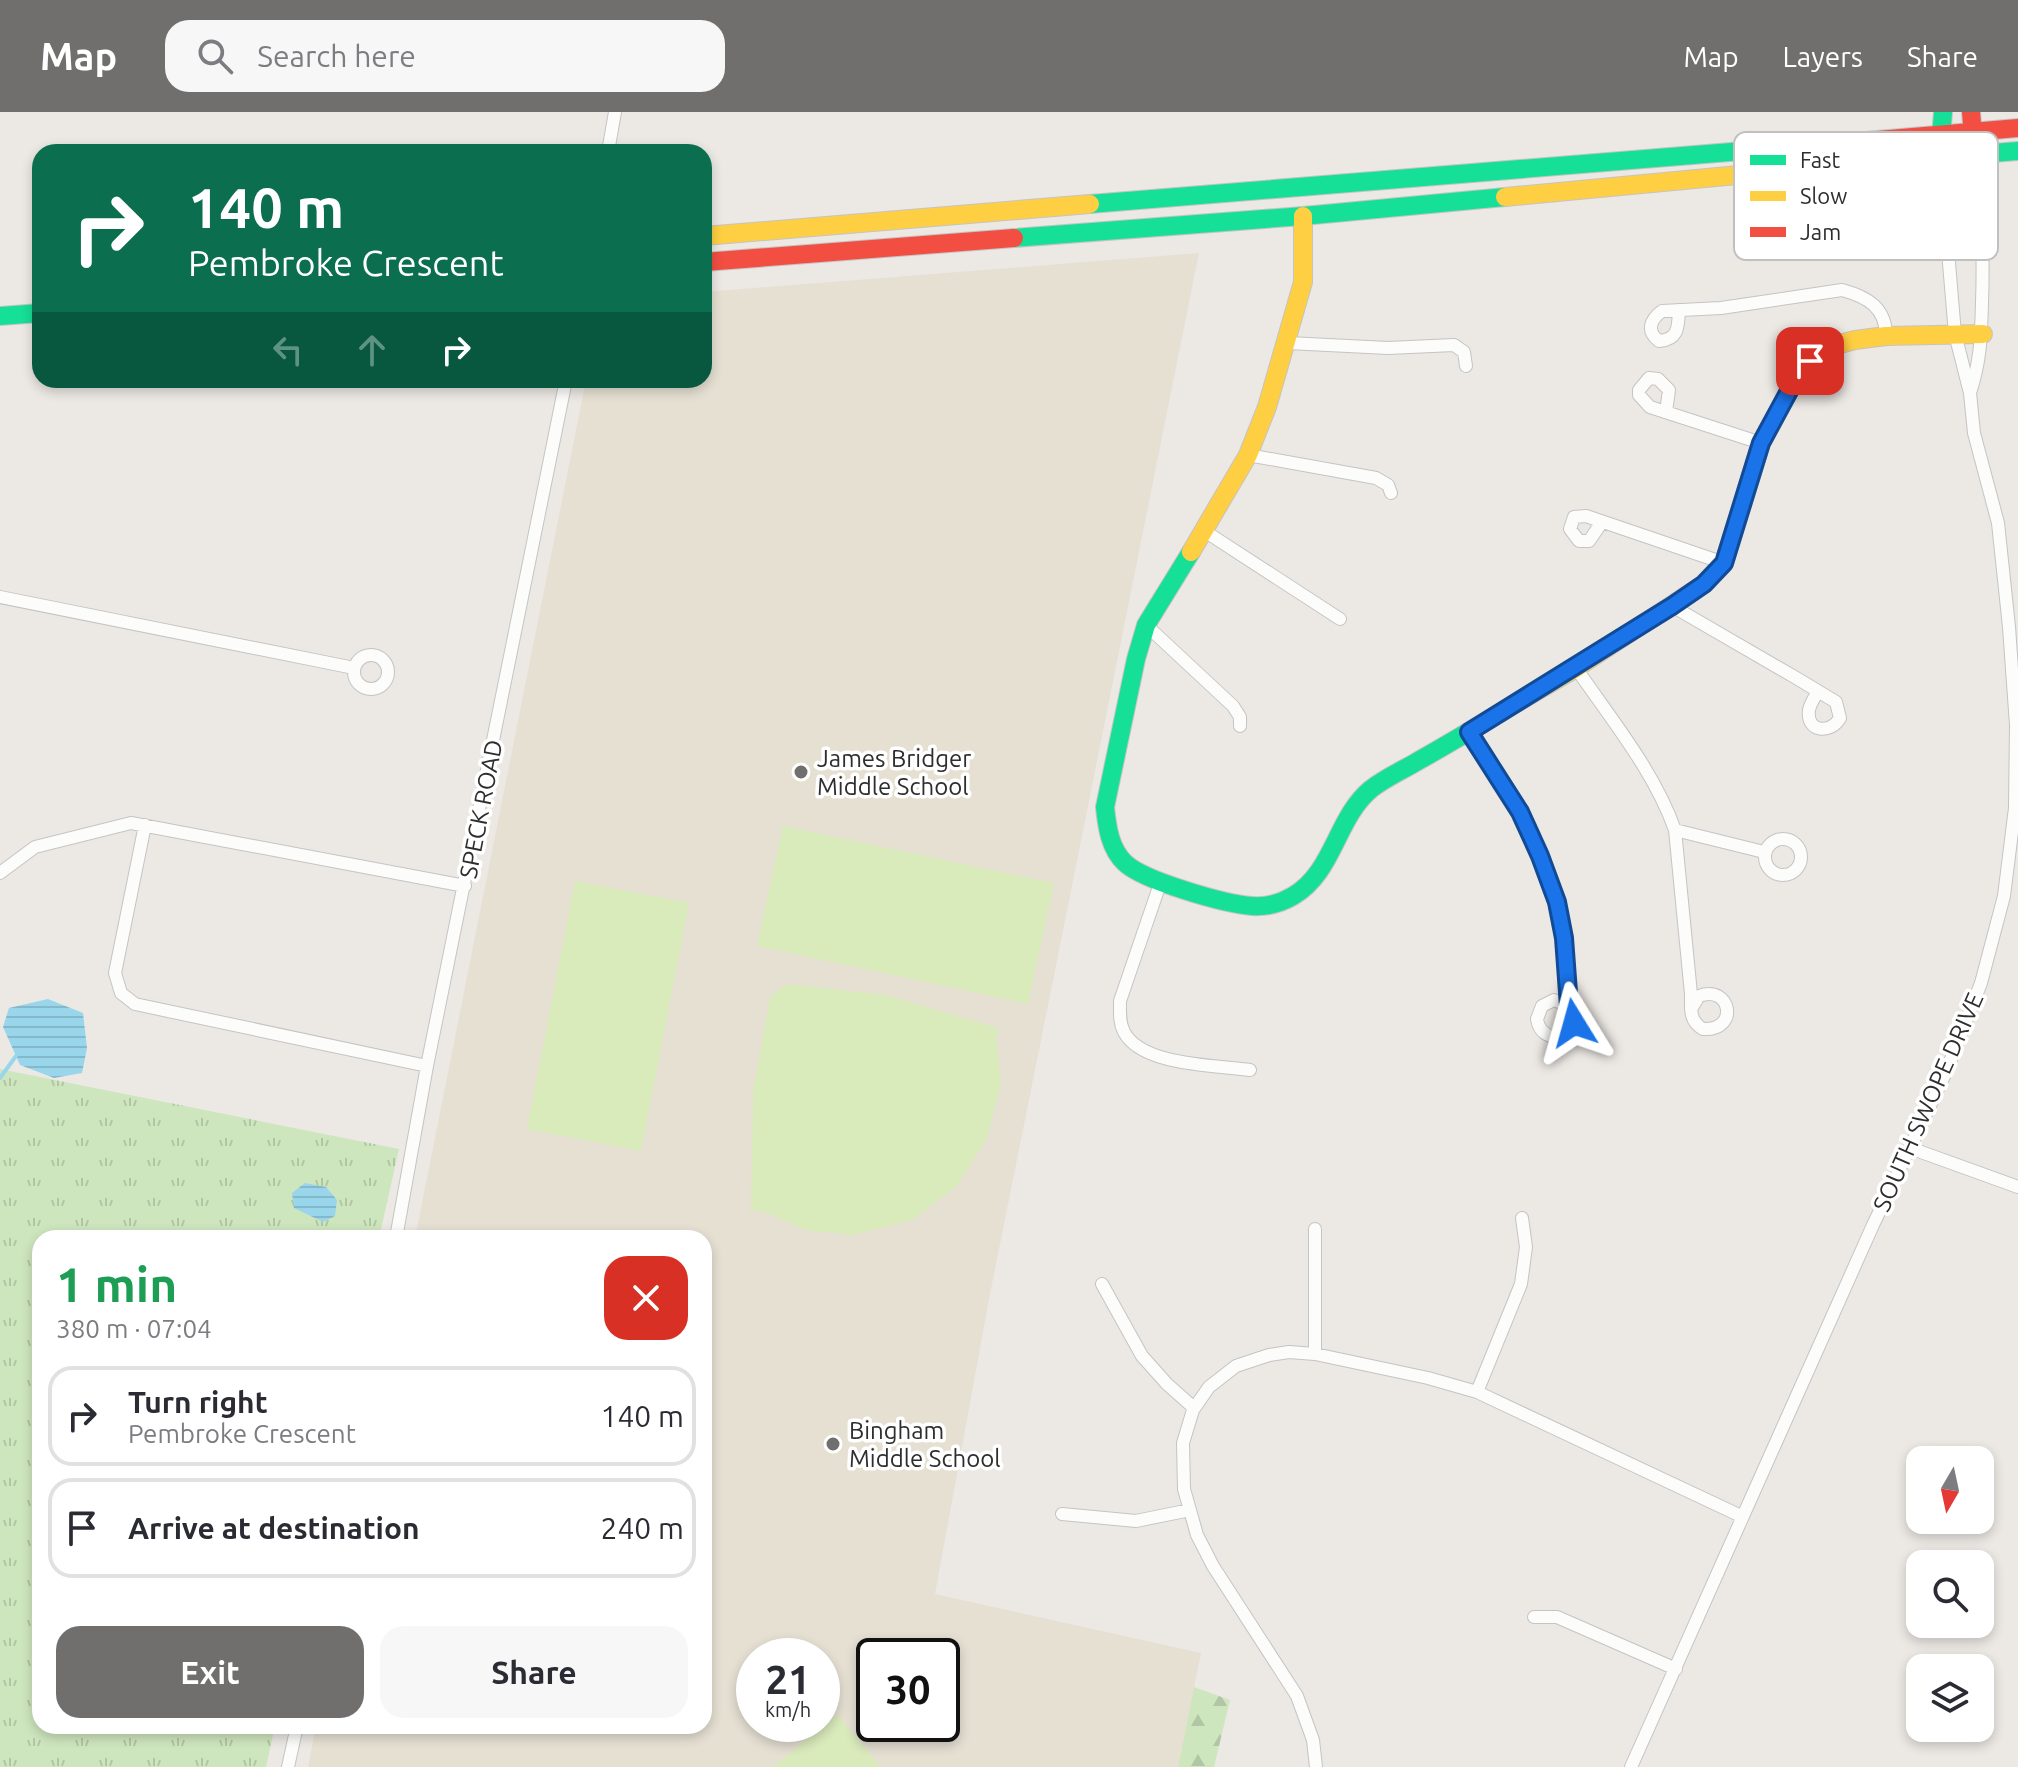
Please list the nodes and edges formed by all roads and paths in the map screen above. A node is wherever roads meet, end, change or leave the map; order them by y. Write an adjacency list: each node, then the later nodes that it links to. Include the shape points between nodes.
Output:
1 (615, 112): 7 (street)
2 (1943, 112): 5 (main road)
3 (1972, 121): 4 (main road); 6 (main road)
4 (2018, 128)
5 (1941, 132)
6 (1944, 132)
7 (609, 144)
8 (1734, 150): 13 (main road)
9 (2018, 151): 10 (main road)
10 (1998, 152)
11 (1734, 176): 12 (main road)
12 (1303, 216): 16 (main road); 23 (main road, via 1303,282)
13 (712, 235)
14 (1949, 260): 20 (street, SOUTH SWOPE DRIVE)
15 (1984, 260): 21 (street, SOUTH SWOPE DRIVE)
16 (712, 261)
17 (1679, 310): 22 (street, via 1842,290 1878,307)
18 (32, 314): 19 (main road)
19 (0, 316)
20 (1955, 334): 21 (main road); 22 (main road); 26 (street, SOUTH SWOPE DRIVE)
21 (1983, 334): 26 (street, SOUTH SWOPE DRIVE)
22 (1886, 336): 28 (main road, via 1832,346 1810,361)
23 (1288, 343): 24 (street, via 1454,345 1464,352); 29 (main road)
24 (1466, 366)
25 (564, 388): 49 (street, SPECK ROAD)
26 (1970, 393): 43 (street, SOUTH SWOPE DRIVE, via 1974,433 1998,523 2016,725)
27 (1666, 412): 28 (street)
28 (1761, 443): 33 (main road)
29 (1248, 455): 30 (street, via 1376,478); 32 (main road)
30 (1391, 493)
31 (1602, 522): 33 (street)
32 (1203, 530): 36 (street); 37 (main road)
33 (1724, 563): 35 (main road)
34 (0, 597): 38 (street)
35 (1672, 606): 39 (main road); 40 (street)
36 (1340, 619)
37 (1146, 625): 41 (street, via 1233,706); 48 (main road, via 1105,807 1107,832 1118,855 1129,867)
38 (354, 668)
39 (1576, 668): 42 (main road); 45 (street, via 1667,807)
40 (1818, 691)
41 (1240, 726)
42 (1469, 732): 48 (main road, via 1370,790 1325,865 1290,898 1248,906); 50 (street, via 1520,812 1557,902)
43 (2016, 808): 54 (street, SOUTH SWOPE DRIVE, via 2004,896 1981,983)
44 (145, 825): 47 (street, via 111,826 35,847); 49 (street); 52 (street, via 115,973 121,993 135,1004)
45 (1675, 830): 46 (street); 51 (street)
46 (1764, 852)
47 (0, 873)
48 (1161, 881): 53 (street, via 1120,1001 1124,1033 1137,1048 1159,1058)
49 (465, 886): 52 (street, SPECK ROAD)
50 (1569, 1006)
51 (1691, 1009)
52 (427, 1066): 58 (street, SPECK ROAD)
53 (1250, 1070)
54 (1910, 1148): 55 (street); 65 (street, SOUTH SWOPE DRIVE)
55 (2018, 1187)
56 (1522, 1218): 61 (street, via 1526,1247 1521,1284)
57 (1315, 1229): 60 (street)
58 (397, 1230)
59 (1102, 1284): 62 (street, via 1142,1356)
60 (1315, 1354): 61 (street); 62 (street, via 1279,1354 1236,1366 1209,1387)
61 (1477, 1392): 65 (street)
62 (1194, 1408): 63 (street, via 1183,1443)
63 (1190, 1510): 64 (street, via 1136,1521); 70 (street, via 1213,1566 1297,1696 1313,1740)
64 (1062, 1514)
65 (1741, 1516): 67 (street, SOUTH SWOPE DRIVE)
66 (1534, 1617): 67 (street, via 1557,1617)
67 (1676, 1669): 71 (street, SOUTH SWOPE DRIVE)
68 (295, 1734): 69 (street)
69 (288, 1767)
70 (1316, 1767)
71 (1631, 1767)

